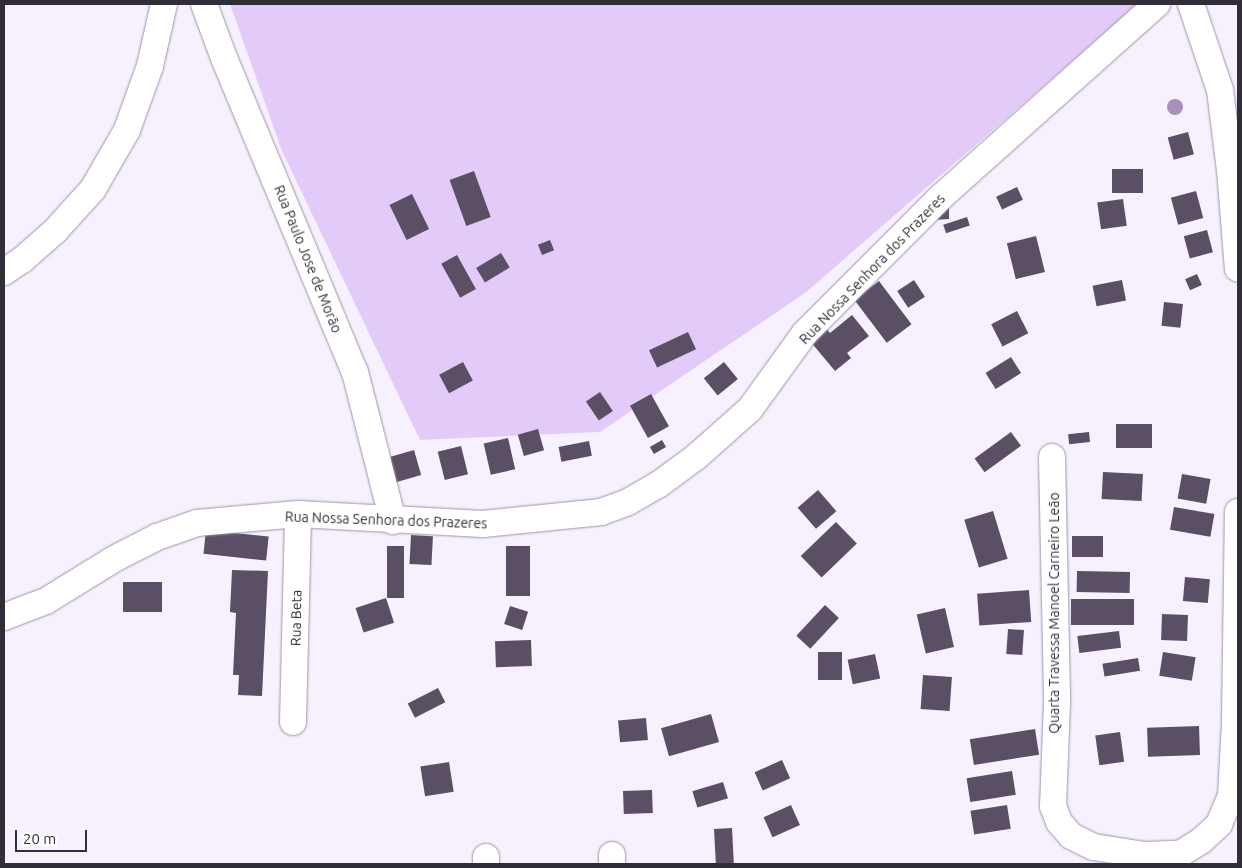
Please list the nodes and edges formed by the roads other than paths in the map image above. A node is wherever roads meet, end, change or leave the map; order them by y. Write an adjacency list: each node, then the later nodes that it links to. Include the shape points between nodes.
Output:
1 (164, 4): 6 (street, via 150,66 127,130 93,189 55,231)
2 (204, 4): 10 (street, Rua Paulo Jose de Morão, via 355,372)
3 (1157, 4): 10 (street, Rua Nossa Senhora dos Prazeres, via 941,197 805,333 750,408 658,486 601,512 483,524)
4 (1191, 4): 5 (street, via 1220,90)
5 (1238, 269)
6 (4, 272)
7 (1052, 457): 13 (street, Quarta Travessa Manoel Carneiro Leão, via 1057,702 1053,806 1059,822 1071,836 1094,847)
8 (1238, 512): 13 (street, Quarta Travessa Manoel Carneiro Leão, via 1231,796 1219,824 1201,841 1180,854)
9 (298, 514): 10 (street, Rua Nossa Senhora dos Prazeres); 11 (street, Rua Nossa Senhora dos Prazeres, via 197,523 157,537 46,600); 12 (street, Rua Beta)
10 (393, 521)
11 (4, 617)
12 (293, 722)
13 (1144, 860)

